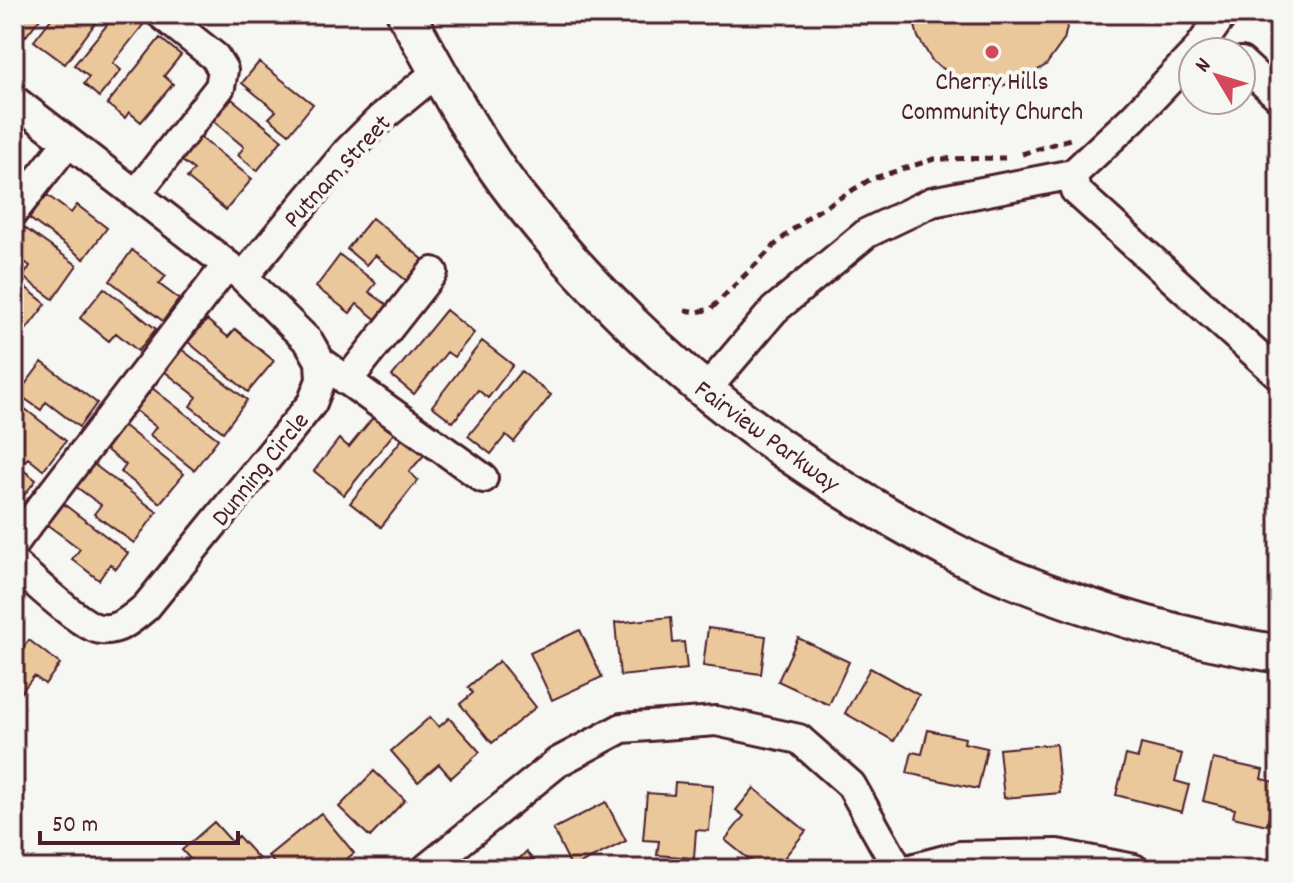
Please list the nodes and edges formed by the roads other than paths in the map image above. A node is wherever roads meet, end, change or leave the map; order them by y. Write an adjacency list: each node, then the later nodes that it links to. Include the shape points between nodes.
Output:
1 (161, 14): 10 (street, via 215,57 223,70 220,87)
2 (406, 14): 3 (main road, Fairview Parkway)
3 (438, 71): 12 (street, Putnam Street, via 381,118); 17 (main road, Fairview Parkway, via 478,140 571,261 635,330)
4 (1177, 75): 9 (street)
5 (1257, 77): 6 (street)
6 (1279, 97)
7 (14, 100): 8 (street)
8 (68, 142): 10 (street); 11 (street)
9 (1073, 174): 15 (street, via 1075,190); 17 (street, via 932,202 867,233 774,310)
10 (136, 194): 12 (street)
11 (14, 211)
12 (235, 271): 14 (street, via 309,342); 19 (street, Putnam Street)
13 (433, 272): 16 (street)
14 (320, 361): 16 (street); 20 (street, Dunning Circle, via 321,380 312,403 146,607 125,624 101,629 83,622)
15 (1279, 375)
16 (347, 381): 18 (street)
17 (705, 391): 21 (main road, Fairview Parkway, via 775,447 854,497 1011,579 1129,620)
18 (483, 478)
19 (14, 543)
20 (14, 564)
21 (1279, 654)
22 (426, 869): 23 (street, via 558,762 622,728 716,721 799,739 851,785)
23 (898, 869)
24 (911, 869): 25 (street, via 960,856 1057,854)
25 (1134, 869)

